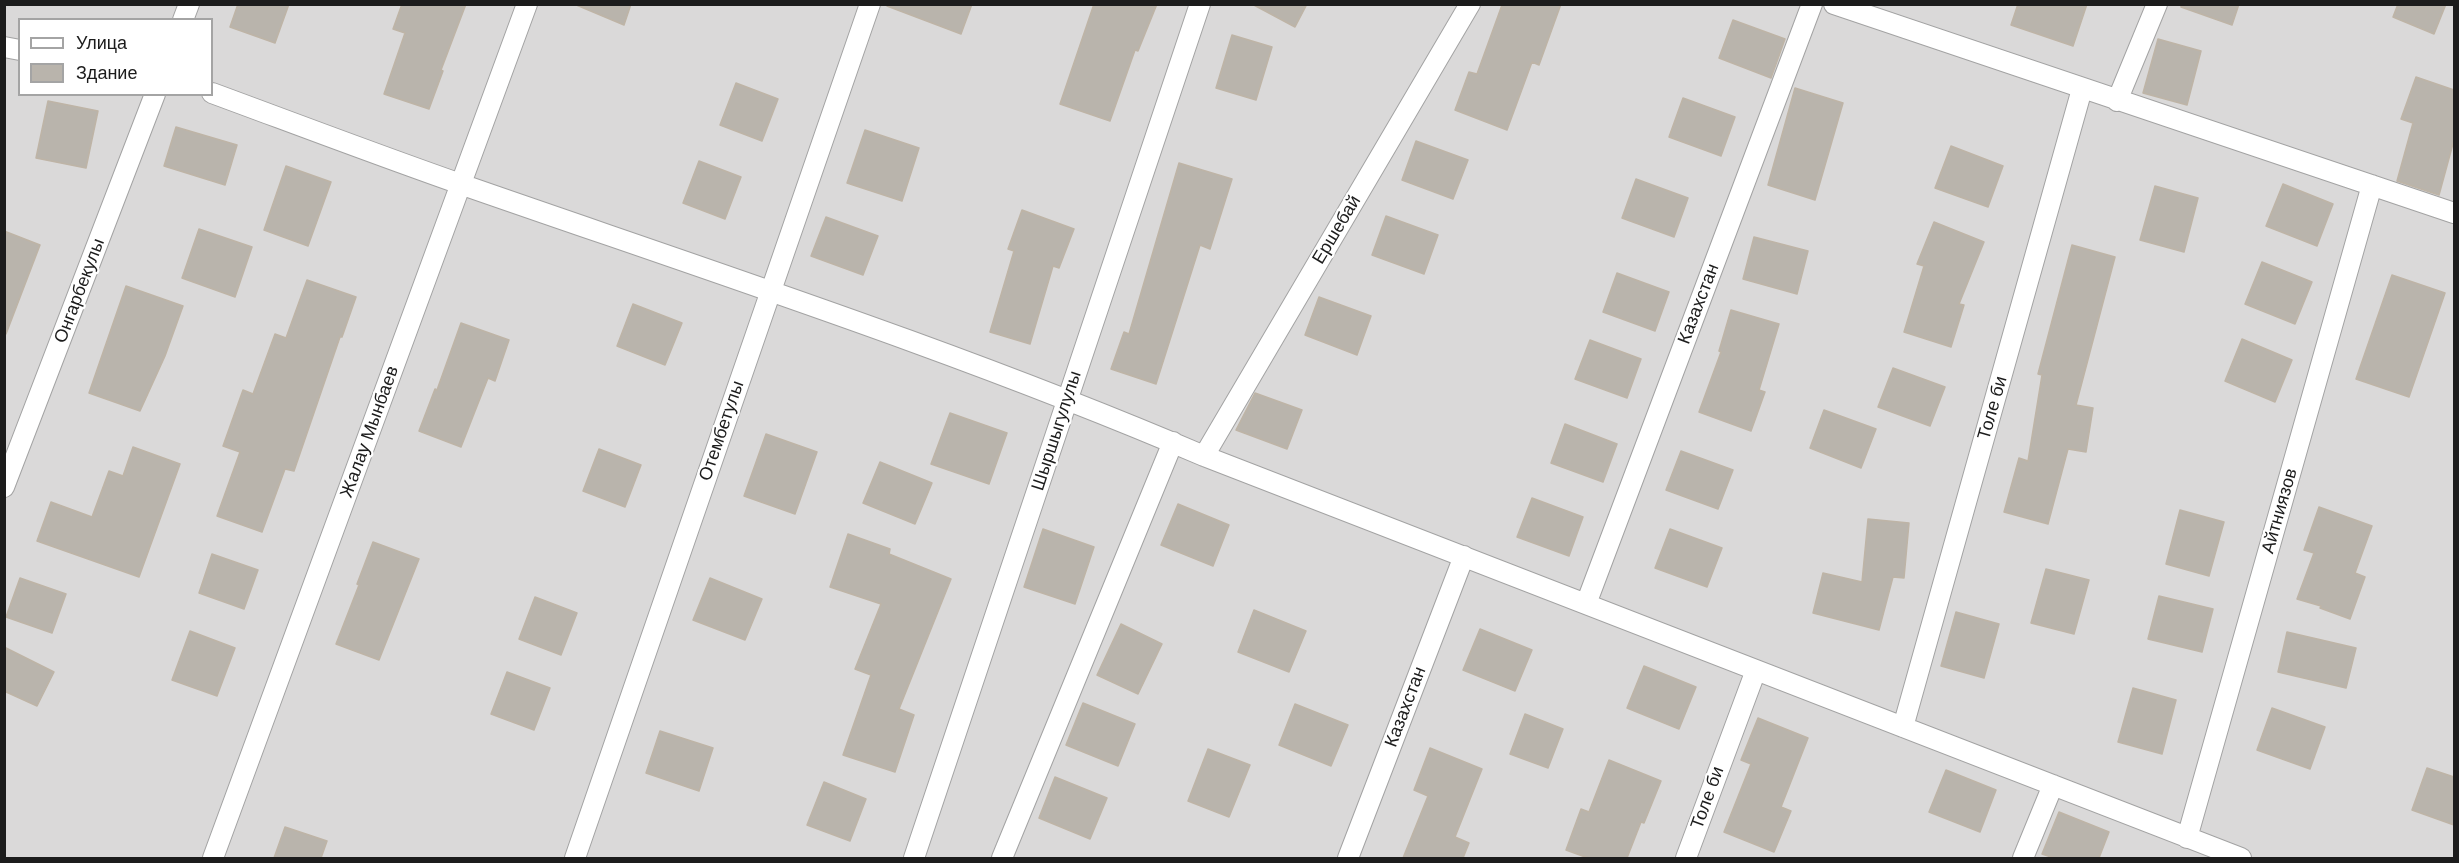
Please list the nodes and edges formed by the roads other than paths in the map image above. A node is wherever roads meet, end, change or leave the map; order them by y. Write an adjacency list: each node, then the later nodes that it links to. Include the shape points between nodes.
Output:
1 (527, 4): 12 (street, Жалау Мынбаев)
2 (870, 4): 15 (street, Отембетулы)
3 (1200, 4): 16 (street, Шыршыгулулы)
4 (1470, 4): 18 (street, Ершебай)
5 (1812, 4): 21 (street, Казахстан)
6 (1834, 4): 8 (street)
7 (2157, 4): 11 (street)
8 (2082, 88): 11 (street); 23 (street, Толе би)
9 (213, 93): 12 (street)
10 (154, 96): 19 (street, Онгарбекулы)
11 (2117, 100): 13 (street)
12 (461, 184): 15 (street); 26 (street, Жалау Мынбаев)
13 (2372, 185): 14 (street); 25 (street, Айтниязов)
14 (2454, 213)
15 (770, 291): 16 (street); 27 (street, Отембетулы)
16 (1067, 399): 17 (street); 28 (street, Шыршыгулулы)
17 (1173, 442): 18 (street); 29 (street)
18 (1204, 456): 20 (street)
19 (4, 487)
20 (1464, 556): 21 (street); 30 (street, Казахстан)
21 (1586, 604): 22 (street)
22 (1756, 670): 23 (street); 31 (street, Толе би)
23 (1903, 727): 24 (street)
24 (2053, 785): 25 (street); 32 (street)
25 (2187, 838): 33 (street)
26 (213, 858)
27 (575, 858)
28 (914, 858)
29 (1002, 858)
30 (1348, 858)
31 (1686, 858)
32 (2023, 858)
33 (2241, 858)

